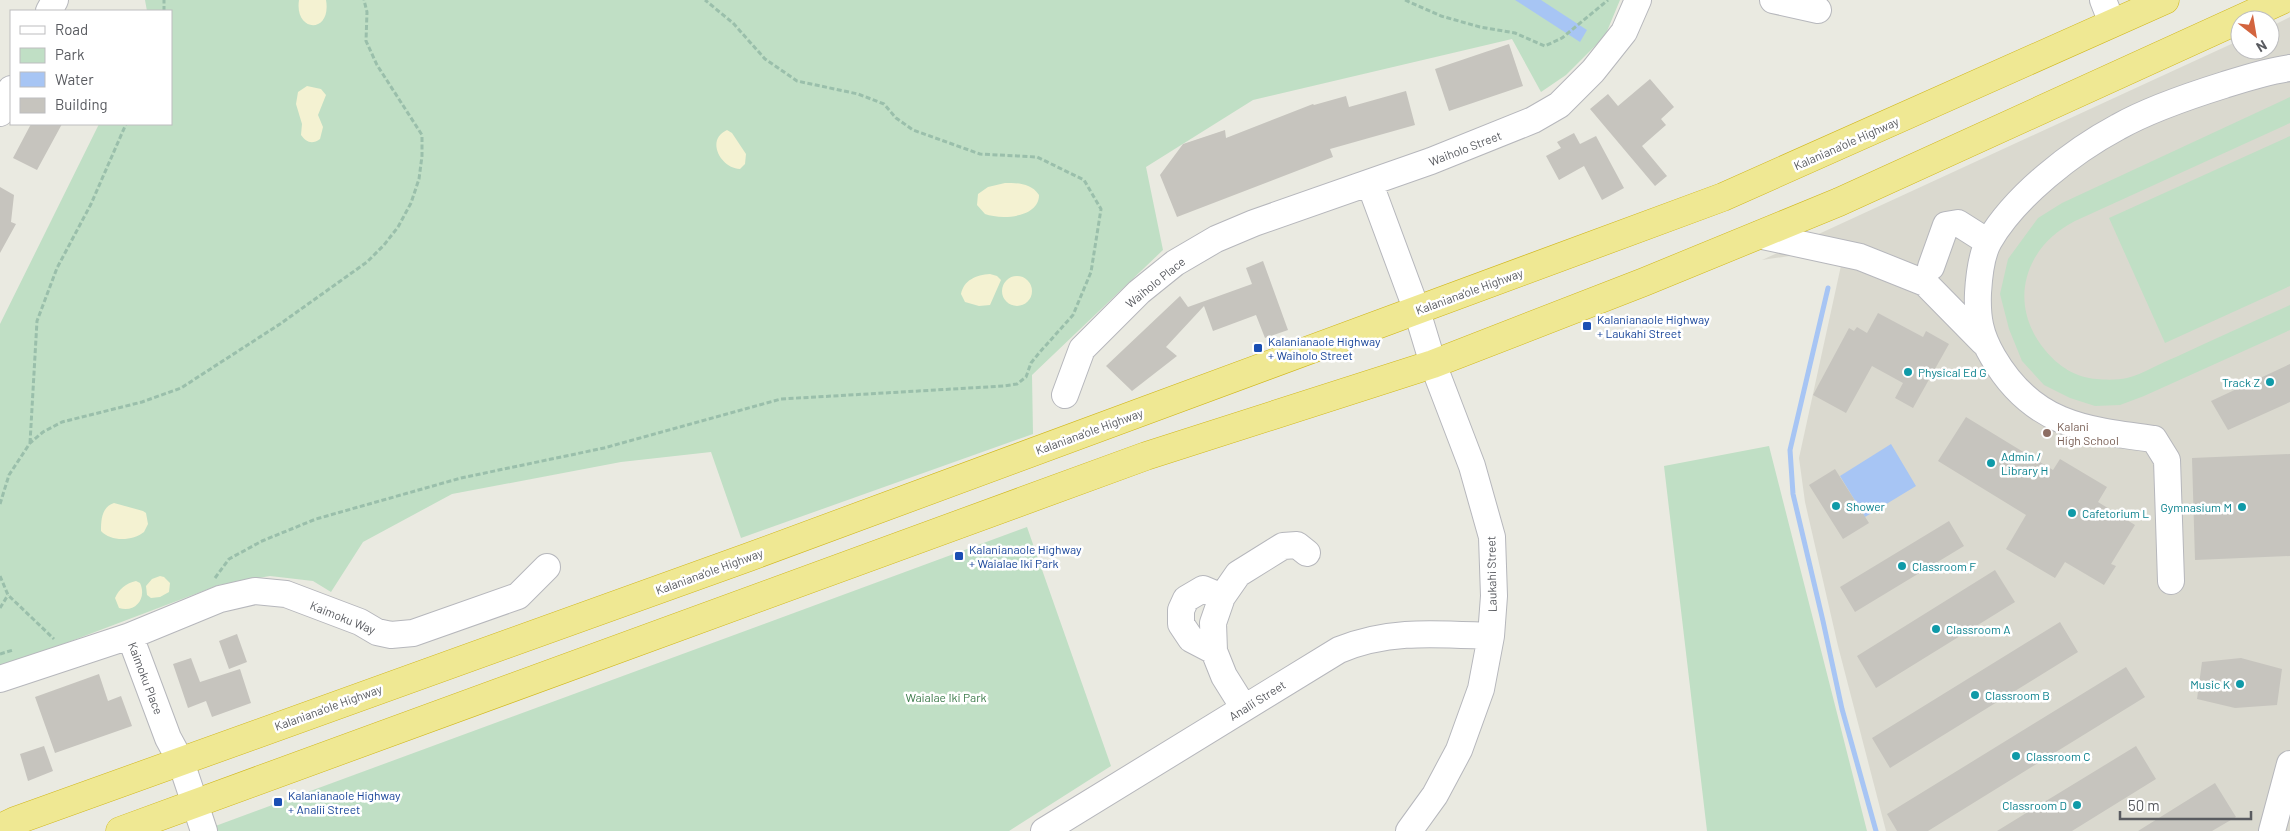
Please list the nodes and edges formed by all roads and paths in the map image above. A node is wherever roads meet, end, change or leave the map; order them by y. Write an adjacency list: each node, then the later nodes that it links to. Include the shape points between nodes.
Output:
1 (364, 0): 23 (path, via 366,40 376,65 422,135 419,179 411,203 384,245 367,262 181,388 142,402 62,422)
2 (705, 0): 29 (path, via 733,23 765,59 797,81 858,94 884,104 913,130 980,154 1037,157 1084,180 1101,209 1091,272 1073,315 1031,363 1026,376 1017,384 1004,386 781,399 604,448 461,478 316,519 262,541 229,559)
3 (1404, 0): 4 (path, via 1441,16 1515,33 1545,46 1562,38)
4 (1608, 0)
5 (1638, 0): 15 (street, Waiholo Street, via 1624,32 1593,72 1560,105 1500,135)
6 (1772, 0): 9 (street)
7 (2165, 0): 10 (highway, Kalaniana’ole Highway)
8 (2282, 0): 16 (highway, via 1839,202)
9 (1818, 10)
10 (2108, 12): 19 (highway, Kalaniana’ole Highway, via 1723,197)
11 (2290, 68): 17 (street, via 2270,70 2197,94 2119,126 2055,169 2014,206)
12 (10, 91): 13 (street)
13 (0, 113)
14 (126, 125): 23 (path, via 91,204 57,268 37,321)
15 (1370, 184): 19 (street); 22 (street, Waiholo Place, via 1254,223 1216,239 1174,263 1139,292 1082,349)
16 (1758, 235): 20 (street, via 1860,257 1925,282); 21 (highway)
17 (1988, 242): 18 (street, via 1958,223 1946,225); 20 (street, via 1979,275 1977,315)
18 (1931, 267)
19 (1417, 311): 21 (street, Laukahi Street); 39 (highway, Kalaniana’ole Highway)
20 (1985, 344): 28 (street, via 2005,378 2032,405 2057,418 2098,432 2154,439 2167,460)
21 (1434, 364): 35 (street, Laukahi Street, via 1472,466 1492,537 1494,596); 41 (highway, via 1146,456)
22 (1065, 395)
23 (30, 444): 24 (path, via 8,475)
24 (0, 504)
25 (1308, 553): 31 (street, via 1297,545 1283,546 1238,574)
26 (547, 567): 34 (street, Kaimoku Way, via 518,596 413,633 391,635 377,632 360,622 286,594 255,591 220,599)
27 (0, 576): 30 (path)
28 (2171, 581)
29 (212, 582)
30 (8, 595): 32 (path); 33 (path, via 54,639)
31 (1222, 597): 36 (street, via 1213,623); 36 (street, via 1203,588 1186,599 1181,610 1182,624 1191,639)
32 (0, 608)
33 (64, 636)
34 (130, 636): 37 (street, Kaimoku Place); 39 (street, Kaimoku Place, via 168,738)
35 (1491, 636): 38 (street, Analii Street, via 1407,634 1364,641 1324,659); 46 (street, Laukahi Street, via 1481,689 1459,750 1435,795)
36 (1214, 651): 38 (street, via 1224,676)
37 (0, 679)
38 (1244, 708): 45 (street, Analii Street)
39 (181, 762): 41 (street); 42 (highway, Kalaniana’ole Highway)
40 (2290, 764): 47 (street)
41 (196, 805): 43 (highway); 44 (street)
42 (0, 828)
43 (120, 831)
44 (204, 831)
45 (1044, 831)
46 (1409, 831)
47 (2272, 831)

